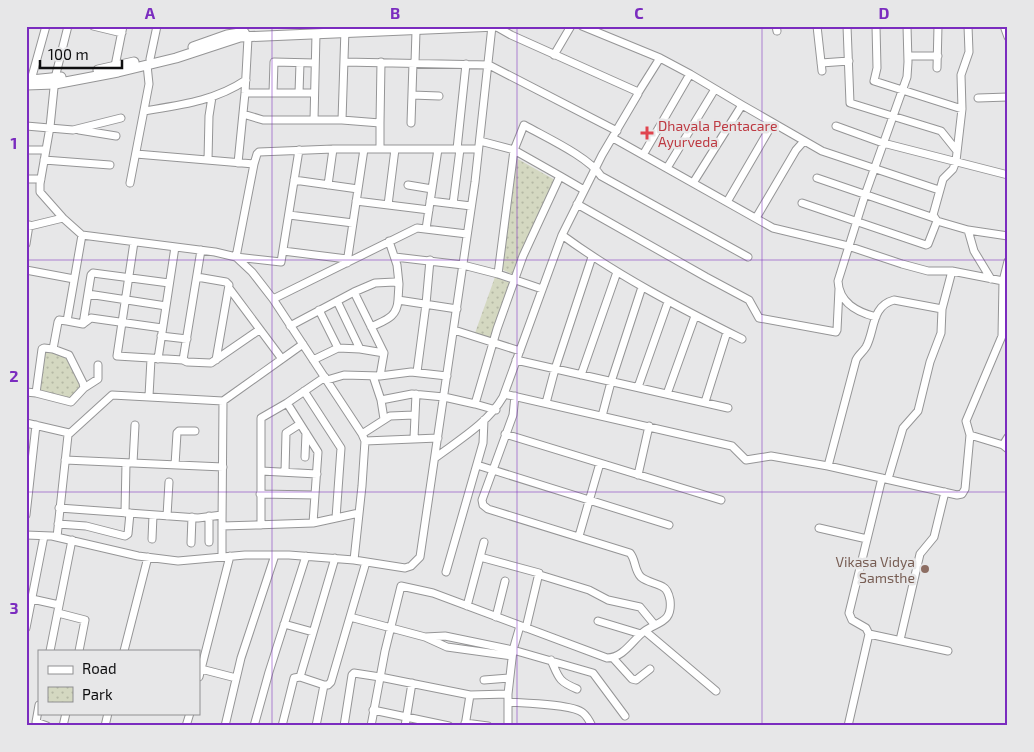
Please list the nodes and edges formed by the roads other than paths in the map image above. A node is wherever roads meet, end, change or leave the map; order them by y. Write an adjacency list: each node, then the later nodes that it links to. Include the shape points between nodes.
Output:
1 (46, 26): 43 (street)
2 (68, 26): 42 (street)
3 (93, 26): 17 (street)
4 (157, 26): 27 (street)
5 (237, 26): 21 (street)
6 (384, 26): 18 (main road)
7 (571, 26): 23 (street)
8 (582, 26): 26 (street)
9 (817, 26): 34 (street)
10 (847, 26): 30 (street)
11 (876, 26): 45 (street, via 874,82)
12 (907, 26): 24 (street)
13 (938, 26): 25 (street)
14 (968, 26): 57 (street, via 968,54 960,78)
15 (1004, 26): 22 (street)
16 (495, 27): 19 (main road); 23 (street); 36 (street)
17 (122, 30): 37 (street)
18 (345, 31): 19 (main road); 20 (main road); 21 (main road); 28 (street)
19 (416, 31): 33 (street)
20 (316, 34): 21 (main road); 32 (street)
21 (246, 35): 27 (main road); 41 (street)
22 (1008, 37)
23 (554, 55): 50 (street)
24 (908, 56): 25 (street); 45 (street, via 907,77)
25 (938, 56): 38 (street)
26 (660, 58): 40 (street); 50 (street)
27 (148, 62): 37 (main road); 42 (main road, via 118,72); 58 (street, via 149,84)
28 (344, 62): 29 (street); 63 (street)
29 (381, 62): 33 (street); 64 (street)
30 (849, 62): 34 (street); 60 (street, via 850,103)
31 (300, 63): 32 (street); 47 (street, via 274,62); 48 (street)
32 (315, 63): 49 (street)
33 (414, 63): 35 (street); 51 (street)
34 (821, 63): 39 (street)
35 (466, 64): 36 (street); 81 (street)
36 (489, 65): 71 (street); 75 (street)
37 (114, 66): 42 (main road)
38 (937, 68)
39 (822, 71)
40 (690, 74): 44 (street); 88 (street)
41 (246, 80): 46 (street); 53 (street)
42 (55, 81): 43 (main road); 69 (street)
43 (28, 82)
44 (715, 89): 56 (street); 96 (street)
45 (902, 91): 57 (street); 60 (street)
46 (245, 93): 47 (street); 59 (street)
47 (273, 93): 48 (street)
48 (300, 93): 49 (street)
49 (314, 93): 62 (street)
50 (638, 93): 71 (street)
51 (412, 95): 52 (street); 65 (street)
52 (439, 96)
53 (212, 97): 58 (street); 90 (street)
54 (1008, 97): 55 (street)
55 (978, 98)
56 (742, 105): 66 (street); 105 (street)
57 (962, 109): 86 (street)
58 (144, 111): 87 (street)
59 (243, 114): 62 (street, via 263,120); 92 (street)
60 (894, 117): 74 (street); 86 (street, via 941,131)
61 (121, 118): 70 (street)
62 (314, 120): 63 (street)
63 (342, 120): 64 (street)
64 (380, 123): 76 (street)
65 (410, 123)
66 (773, 124): 73 (street); 115 (street)
67 (26, 126): 69 (street)
68 (836, 126): 74 (street)
69 (50, 127): 70 (street); 83 (street)
70 (73, 130): 72 (street)
71 (615, 134): 88 (street); 95 (street)
72 (116, 136)
73 (804, 141): 97 (street, via 828,154); 124 (street)
74 (883, 143): 91 (street); 97 (street)
75 (479, 145): 81 (street); 85 (street); 120 (street)
76 (380, 148): 77 (street); 79 (street)
77 (395, 148): 80 (street); 119 (street)
78 (333, 149): 79 (street); 84 (street); 106 (street)
79 (364, 149): 108 (street)
80 (438, 149): 81 (street); 109 (street)
81 (458, 149): 117 (street)
82 (26, 150): 83 (street)
83 (46, 150): 89 (street)
84 (299, 150): 93 (street, via 260,152); 103 (street)
85 (514, 150): 95 (street, via 524,125); 99 (street); 153 (street)
86 (957, 151): 91 (street)
87 (136, 154): 90 (street); 104 (street)
88 (643, 155): 96 (street)
89 (44, 160): 94 (street); 102 (street)
90 (208, 160): 92 (street)
91 (956, 161): 98 (street); 111 (street)
92 (238, 162): 93 (street)
93 (254, 164): 142 (street)
94 (110, 165)
95 (596, 168): 110 (street); 145 (street, via 601,176)
96 (667, 168): 105 (street)
97 (874, 168): 111 (street); 112 (street)
98 (1008, 175)
99 (560, 176): 110 (street); 158 (street)
100 (817, 178): 112 (street)
101 (26, 179): 102 (street)
102 (41, 179): 123 (street, via 40,192)
103 (294, 180): 106 (street); 122 (street)
104 (130, 183)
105 (694, 183): 115 (street)
106 (328, 185): 108 (street)
107 (408, 185): 109 (street)
108 (358, 189): 113 (street)
109 (432, 189): 114 (street)
110 (584, 190): 118 (street)
111 (939, 190): 125 (street)
112 (865, 195): 125 (street); 126 (street)
113 (356, 200): 119 (street); 127 (street)
114 (430, 202): 117 (street); 121 (street)
115 (727, 202): 124 (street)
116 (802, 203): 126 (street)
117 (453, 204): 120 (street)
118 (577, 204): 133 (street); 165 (street, via 749,300 759,318 836,332)
119 (388, 205): 121 (street)
120 (471, 206): 132 (street)
121 (429, 210): 129 (street)
122 (289, 214): 127 (street); 141 (street)
123 (63, 218): 128 (street); 131 (street)
124 (756, 218): 138 (street, via 774,228)
125 (935, 219): 126 (street, via 926,245); 130 (street)
126 (856, 221): 138 (street)
127 (353, 223): 147 (street)
128 (28, 226): 137 (street)
129 (426, 229): 132 (street); 136 (street, via 417,228)
130 (968, 230): 134 (street); 157 (street, via 974,251)
131 (82, 234): 135 (street); 156 (street)
132 (467, 234): 149 (street)
133 (562, 235): 144 (street); 164 (street)
134 (1008, 236)
135 (134, 242): 139 (street); 154 (street)
136 (389, 242): 143 (street); 147 (street)
137 (26, 244)
138 (848, 246): 151 (street, via 928,272); 165 (street, via 838,276)
139 (175, 247): 140 (street); 160 (street)
140 (201, 250): 142 (street); 155 (street)
141 (283, 251): 142 (street, via 280,263); 147 (street)
142 (236, 257): 169 (street)
143 (396, 257): 146 (street); 161 (street)
144 (592, 257): 152 (street); 205 (street)
145 (748, 257)
146 (430, 260): 149 (street); 173 (street)
147 (347, 261): 169 (street)
148 (1008, 261): 159 (street)
149 (463, 265): 153 (street); 175 (street)
150 (26, 270): 156 (street)
151 (952, 271): 157 (street); 176 (street)
152 (617, 272): 162 (street); 207 (street)
153 (498, 274): 158 (street)
154 (129, 277): 160 (street); 167 (street, via 93,273); 168 (street)
155 (197, 277): 163 (street, via 226,282); 189 (street)
156 (74, 279): 180 (street)
157 (991, 279): 159 (street)
158 (515, 280): 164 (street); 191 (street)
159 (1003, 281): 244 (street, via 1002,336 966,421)
160 (169, 283): 174 (street)
161 (399, 284): 166 (street, via 375,283); 170 (street)
162 (642, 286): 172 (street); 211 (street)
163 (229, 288): 185 (street); 201 (street)
164 (542, 289): 196 (street)
165 (839, 289): 179 (street, via 852,308)
166 (354, 292): 171 (street); 184 (street)
167 (88, 294): 168 (street); 182 (street)
168 (126, 300): 174 (street); 181 (street)
169 (273, 300): 183 (street)
170 (398, 300): 173 (street); 184 (street, via 394,315)
171 (337, 301): 177 (street); 195 (street)
172 (668, 302): 178 (street); 212 (street)
173 (426, 304): 175 (street); 206 (street)
174 (166, 306): 187 (street)
175 (457, 309): 186 (street)
176 (942, 309): 179 (street, via 894,300 881,307); 264 (street, via 941,333 918,411 903,428)
177 (319, 310): 183 (street); 193 (street)
178 (695, 316): 188 (street); 219 (street)
179 (876, 317): 257 (street, via 867,345 856,360)
180 (67, 321): 182 (street); 194 (street, via 58,322)
181 (122, 323): 182 (street, via 91,318); 187 (street); 198 (street, via 118,356)
182 (83, 324)
183 (290, 326): 192 (street)
184 (371, 327): 197 (street)
185 (259, 330): 199 (street); 201 (street)
186 (454, 330): 191 (street); 209 (street)
187 (162, 332): 189 (street); 198 (street)
188 (727, 332): 190 (street); 225 (street)
189 (187, 339): 200 (street)
190 (742, 340)
191 (493, 342): 196 (street); 228 (street)
192 (303, 344): 199 (street); 202 (street)
193 (338, 348): 195 (street); 202 (street)
194 (53, 349): 213 (street, via 69,355); 216 (street, via 42,349)
195 (360, 349): 197 (street)
196 (520, 351): 203 (street)
197 (384, 353): 208 (street)
198 (155, 359): 200 (street); 220 (street)
199 (282, 359): 224 (street)
200 (183, 360): 201 (street, via 208,364)
201 (216, 360)
202 (313, 360): 210 (street)
203 (516, 360): 205 (street); 218 (street)
204 (98, 365): 213 (street, via 98,379)
205 (554, 369): 207 (street); 227 (street)
206 (417, 372): 208 (street); 209 (street)
207 (582, 375): 211 (street)
208 (376, 376): 210 (street); 223 (street)
209 (447, 376): 222 (street)
210 (326, 378): 214 (street); 246 (street)
211 (611, 382): 212 (street); 232 (street)
212 (638, 387): 219 (street)
213 (84, 388): 216 (street, via 71,402)
214 (304, 390): 226 (street); 280 (street, via 341,448)
215 (26, 392): 216 (street)
216 (36, 393)
217 (416, 394): 222 (street); 223 (street); 231 (street)
218 (504, 394): 221 (street); 230 (street)
219 (667, 394): 225 (street)
220 (149, 396): 224 (street); 242 (street, via 112,395)
221 (514, 396): 227 (street); 243 (street, via 513,416)
222 (444, 397): 228 (street); 248 (street)
223 (381, 400): 233 (street)
224 (223, 401): 258 (street)
225 (705, 402): 229 (street)
226 (287, 403): 236 (street); 260 (street, via 261,418)
227 (546, 403): 232 (street)
228 (475, 404): 230 (street)
229 (728, 408)
230 (496, 410): 234 (street)
231 (414, 414): 233 (street); 247 (street)
232 (602, 416): 239 (street)
233 (384, 419): 246 (street)
234 (484, 420): 251 (street); 256 (street, via 484,438)
235 (26, 423): 237 (street)
236 (300, 424): 241 (street); 261 (street, via 286,433)
237 (36, 425): 242 (street); 274 (street)
238 (135, 425): 253 (street)
239 (650, 426): 257 (street, via 732,446 746,460 772,456); 263 (street)
240 (195, 431): 255 (street, via 176,434)
241 (306, 432): 250 (street); 262 (street, via 318,452)
242 (69, 433): 252 (street)
243 (505, 434): 254 (street); 259 (street)
244 (970, 435): 249 (street); 266 (street, via 965,489 958,495)
245 (1008, 437): 249 (street)
246 (363, 438): 247 (street); 273 (street)
247 (414, 438): 248 (street)
248 (438, 438): 251 (street)
249 (1005, 447)
250 (305, 457)
251 (435, 458): 304 (street, via 418,561 405,568)
252 (64, 460): 253 (street); 271 (street)
253 (129, 463): 255 (street); 272 (street)
254 (600, 463): 263 (street); 269 (street)
255 (175, 465): 258 (street)
256 (477, 465): 259 (street); 305 (street)
257 (828, 466): 264 (street)
258 (223, 467): 276 (street)
259 (492, 470): 269 (street); 289 (street, via 482,500 485,507)
260 (261, 472): 261 (street); 267 (street)
261 (285, 472): 262 (street)
262 (317, 474): 268 (street)
263 (638, 475): 270 (street)
264 (885, 479): 266 (street); 292 (street)
265 (169, 482): 277 (street)
266 (945, 492): 324 (street, via 934,536 920,554)
267 (260, 494): 268 (street); 283 (street)
268 (315, 495): 281 (street)
269 (589, 500): 284 (street); 289 (street)
270 (721, 500)
271 (60, 508): 272 (street); 282 (street)
272 (128, 513): 275 (street); 282 (street, via 128,534 125,536 86,526)
273 (360, 513): 280 (street); 303 (street)
274 (26, 515)
275 (153, 515): 277 (street); 291 (street)
276 (222, 515): 278 (street); 285 (street)
277 (167, 516): 279 (street)
278 (209, 516): 279 (street); 294 (street)
279 (192, 518): 296 (street)
280 (336, 518): 281 (street)
281 (313, 523): 283 (street)
282 (58, 524): 290 (street)
283 (261, 525): 285 (street)
284 (669, 525)
285 (222, 526): 298 (street)
286 (819, 528): 292 (street)
287 (26, 535): 288 (street)
288 (44, 536): 290 (street); 308 (street)
289 (579, 536): 316 (street, via 630,553 642,578 666,589 670,601 669,616)
290 (57, 537): 293 (street)
291 (152, 539)
292 (867, 539): 322 (street, via 849,613 852,620)
293 (72, 540): 300 (street); 309 (street)
294 (209, 542)
295 (484, 542): 301 (street)
296 (191, 543)
297 (275, 555): 298 (street); 299 (street); 337 (street)
298 (226, 556): 300 (street, via 178,561); 332 (street)
299 (306, 556): 302 (street); 315 (street)
300 (148, 557): 327 (street)
301 (480, 557): 306 (street); 310 (street)
302 (335, 558): 303 (street); 320 (street)
303 (354, 560): 304 (street)
304 (366, 562): 312 (street)
305 (446, 572)
306 (540, 575): 316 (street, via 640,608); 317 (street)
307 (505, 581): 313 (street)
308 (30, 603): 309 (street); 318 (street)
309 (59, 605): 311 (street)
310 (467, 606): 313 (street); 319 (street, via 433,593 401,586)
311 (58, 613): 325 (street); 326 (street, via 85,620)
312 (350, 617): 319 (street); 341 (street, via 331,682)
313 (496, 617): 317 (street)
314 (598, 621): 321 (street)
315 (284, 624): 320 (street); 355 (street)
316 (654, 624): 321 (street)
317 (523, 627): 329 (street); 330 (street)
318 (26, 628)
319 (391, 628): 323 (street); 335 (street)
320 (313, 632): 336 (street)
321 (643, 632): 330 (street); 343 (street)
322 (870, 634): 324 (street); 365 (street)
323 (425, 637): 329 (street, via 445,636); 329 (street, via 447,647)
324 (900, 640): 328 (street)
325 (50, 650)
326 (79, 650)
327 (124, 650)
328 (948, 651)
329 (512, 653): 331 (street); 338 (street)
330 (613, 658): 333 (street, via 632,679 636,680)
331 (551, 660): 342 (street, via 560,680); 349 (street, via 593,673)
332 (201, 669): 334 (street); 337 (street)
333 (650, 670)
334 (200, 673)
335 (380, 676): 340 (street); 346 (street); 358 (street, via 352,675)
336 (300, 677): 341 (street); 356 (street, via 294,678)
337 (236, 678): 354 (street)
338 (509, 678): 339 (street); 345 (street)
339 (484, 680)
340 (412, 683): 344 (street); 350 (street)
341 (324, 685): 357 (street)
342 (577, 689)
343 (716, 691)
344 (470, 695): 345 (street); 351 (street)
345 (508, 698): 363 (street); 364 (street, via 576,709 584,713)
346 (373, 710): 350 (street); 359 (street)
347 (38, 711): 352 (street, via 36,722)
348 (190, 714): 353 (street)
349 (625, 716)
350 (406, 717): 360 (street); 361 (street)
351 (465, 725): 362 (street)
352 (48, 726)
353 (186, 726)
354 (225, 726)
355 (254, 726)
356 (282, 726)
357 (316, 726)
358 (344, 726)
359 (371, 726)
360 (405, 726)
361 (449, 726)
362 (488, 726)
363 (508, 726)
364 (592, 726)
365 (848, 726)

